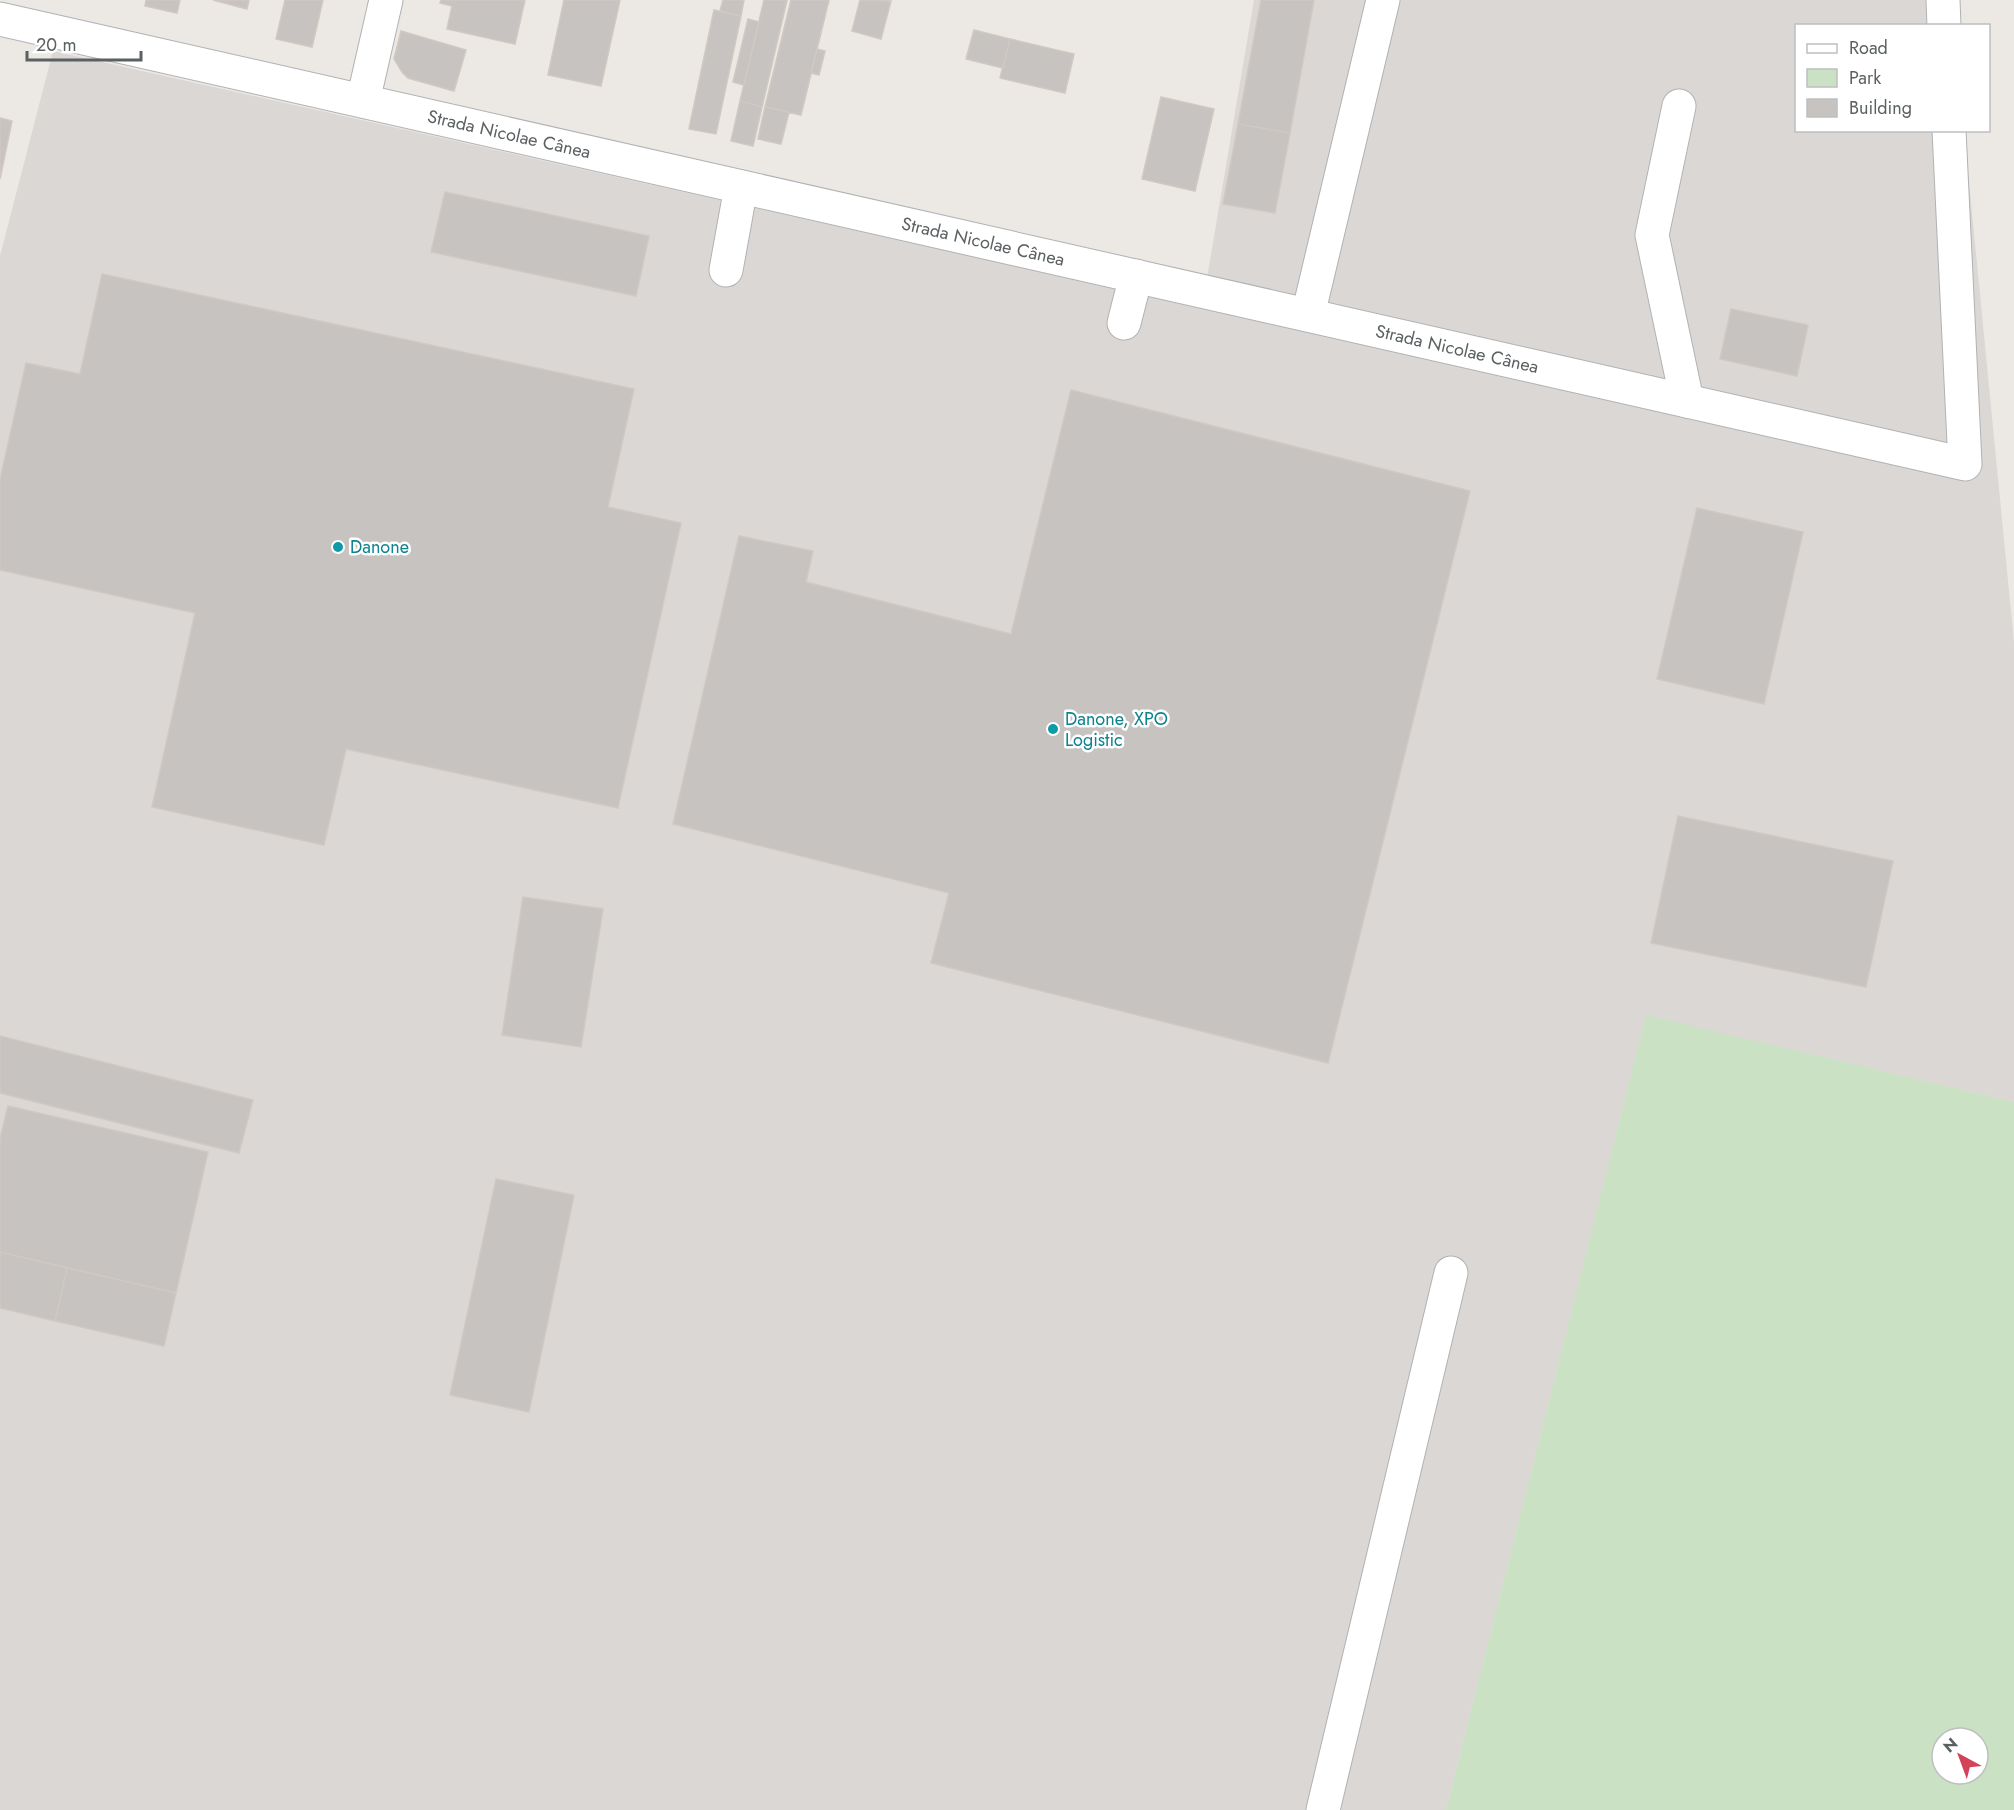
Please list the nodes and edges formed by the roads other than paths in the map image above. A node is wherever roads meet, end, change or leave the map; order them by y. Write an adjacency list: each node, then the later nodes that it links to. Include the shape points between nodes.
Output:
1 (386, 0): 6 (street)
2 (1383, 0): 12 (street)
3 (1943, 0): 5 (street)
4 (0, 19): 6 (street, Strada Nicolae Cânea)
5 (1944, 24)
6 (363, 101): 9 (street, Strada Nicolae Cânea)
7 (1679, 106): 14 (street, via 1652,235)
8 (1949, 132): 14 (street, Strada Nicolae Cânea, via 1965,464)
9 (741, 187): 10 (street); 11 (street, Strada Nicolae Cânea)
10 (726, 270)
11 (1136, 276): 12 (street, Strada Nicolae Cânea); 13 (street)
12 (1308, 315): 14 (street, Strada Nicolae Cânea)
13 (1124, 323)
14 (1687, 401)
15 (1451, 1272): 16 (street)
16 (1323, 1810)

